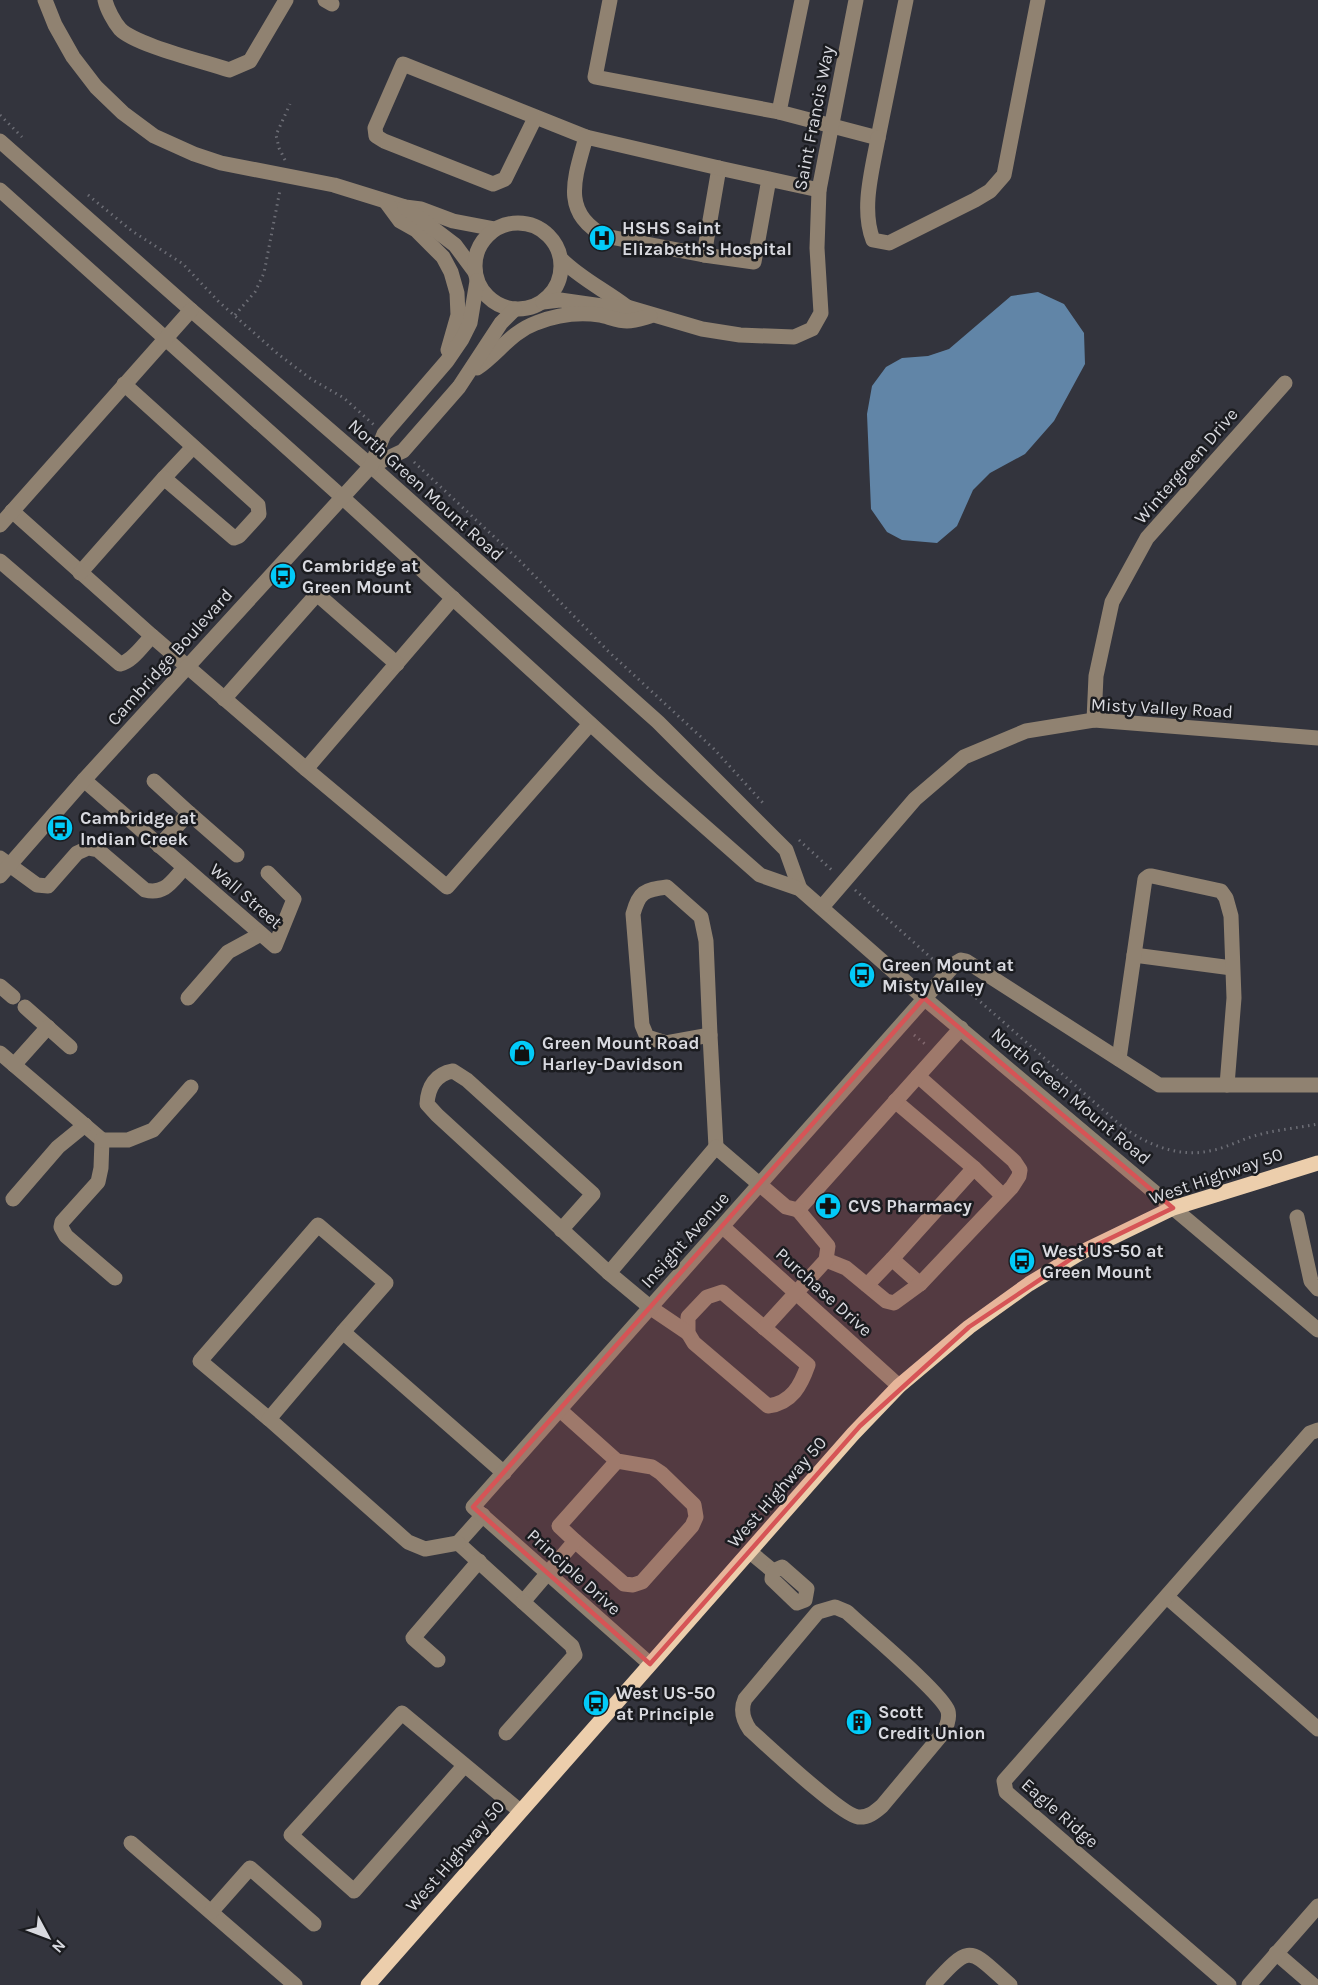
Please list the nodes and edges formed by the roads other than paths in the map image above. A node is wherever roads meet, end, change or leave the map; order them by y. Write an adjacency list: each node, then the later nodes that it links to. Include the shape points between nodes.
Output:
1 (45, 0): 19 (street, via 73,57 96,87 154,136 221,163 334,185)
2 (105, 0): 3 (street, via 120,29 136,40 230,70 250,62)
3 (286, 0)
4 (610, 0): 9 (street, via 595,77)
5 (802, 0): 9 (street)
6 (856, 0): 11 (street, Saint Francis Way)
7 (906, 0): 13 (street)
8 (1038, 0): 13 (street, via 1004,175 990,191 889,243 873,240 867,225)
9 (779, 112): 11 (street)
10 (535, 118): 10 (street, via 403,64 375,128 376,136 384,141 493,184 505,179); 12 (street)
11 (831, 127): 13 (street); 18 (street, Saint Francis Way)
12 (586, 137): 15 (street); 22 (street, via 574,180 574,202 591,229 605,236)
13 (878, 138)
14 (0, 141): 28 (street, North Green Mount Road)
15 (719, 168): 16 (street); 22 (street)
16 (769, 179): 18 (street); 22 (street, via 754,262)
17 (0, 190): 30 (street, North Green Mount Road)
18 (819, 190): 29 (street, Saint Francis Way, via 821,313 812,330 794,337 740,335)
19 (386, 202): 20 (street); 31 (street, via 400,221 437,250 451,272 458,315)
20 (405, 207): 21 (street); 24 (street, via 455,245)
21 (495, 229): 23 (street, via 513,223 532,225 554,242); 24 (street, via 477,252)
22 (704, 255)
23 (561, 259): 25 (street, via 560,279); 26 (street, Saint Francis Way)
24 (476, 277): 27 (street, via 496,304); 31 (street, via 470,324)
25 (543, 302): 26 (street, Saint Francis Way, via 560,300); 27 (street)
26 (627, 307): 29 (street, Saint Francis Way)
27 (515, 309): 32 (street, via 501,323)
28 (191, 310): 30 (street); 36 (street, North Green Mount Road)
29 (652, 316): 32 (street, Saint Francis Way, via 627,321 573,314 535,323)
30 (165, 338): 34 (street); 38 (street, North Green Mount Road)
31 (447, 361): 36 (street, via 384,434)
32 (469, 373): 36 (street, via 403,451)
33 (1285, 383): 48 (street, Wintergreen Drive, via 1147,538 1112,602 1096,676)
34 (124, 384): 35 (street); 39 (street)
35 (193, 447): 37 (street); 37 (street, via 258,506 259,514 239,536 234,538)
36 (371, 466): 38 (street, Cambridge Boulevard); 60 (street, North Green Mount Road, via 700,763 786,850)
37 (164, 478): 42 (street)
38 (342, 497): 43 (street, North Green Mount Road); 46 (street, Cambridge Boulevard)
39 (12, 511): 40 (street); 42 (street)
40 (0, 525)
41 (0, 561): 44 (street, via 120,664)
42 (80, 573): 44 (street)
43 (453, 598): 45 (street); 49 (street, North Green Mount Road)
44 (152, 636): 46 (street)
45 (397, 664): 47 (street, via 317,594); 51 (street)
46 (187, 667): 47 (street); 52 (street, Cambridge Boulevard)
47 (224, 699): 51 (street)
48 (1094, 720): 50 (street, Misty Valley Road); 61 (street, Misty Valley Road, via 1026,731 964,757 915,799)
49 (590, 724): 51 (street, via 447,887); 60 (street, North Green Mount Road, via 760,875)
50 (1318, 738)
51 (306, 769)
52 (84, 780): 55 (street, Wall Street); 57 (street, Cambridge Boulevard)
53 (154, 781): 54 (street)
54 (189, 813): 55 (street); 56 (street)
55 (159, 846): 58 (street, Wall Street)
56 (237, 855)
57 (3, 867): 58 (street, via 37,885 48,886 76,853 88,848 98,850 145,890 154,892 164,889)
58 (184, 868): 62 (street, Wall Street)
59 (268, 873): 62 (street, Wall Street, via 294,898 275,946)
60 (800, 889): 61 (street, North Green Mount Road)
61 (822, 907): 67 (street, North Green Mount Road)
62 (261, 934): 66 (street, via 228,952)
63 (1134, 955): 64 (street); 64 (street, via 1143,887 1149,876 1224,894 1231,916); 73 (street)
64 (1232, 968): 76 (street, via 1234,998)
65 (0, 986): 68 (street)
66 (188, 998)
67 (924, 998): 69 (street, North Green Mount Road); 73 (street, Insight Avenue, via 956,963 966,961); 85 (street, Insight Avenue)
68 (48, 1027): 71 (street); 74 (street)
69 (961, 1028): 75 (street); 88 (street, North Green Mount Road)
70 (711, 1035): 70 (street, via 701,916 667,887 648,890 637,898 633,914 642,1025 647,1037 666,1043); 82 (street)
71 (70, 1047)
72 (0, 1053): 74 (street)
73 (1119, 1059): 76 (street, Insight Avenue, via 1159,1085)
74 (14, 1065): 80 (street)
75 (918, 1076): 79 (street); 86 (street, via 1014,1161 1019,1176)
76 (1227, 1085): 77 (street, Insight Avenue)
77 (1318, 1085)
78 (191, 1088): 81 (street, via 153,1130 128,1140)
79 (895, 1101): 84 (street); 89 (street)
80 (84, 1125): 81 (street); 87 (street, via 58,1147)
81 (102, 1140): 96 (street, via 98,1182 61,1227 66,1236)
82 (716, 1147): 85 (street); 95 (street)
83 (1318, 1162): 88 (main road, West Highway 50)
84 (974, 1167): 86 (street); 93 (street)
85 (760, 1185): 89 (street, via 786,1207); 91 (street, Insight Avenue)
86 (1008, 1191): 97 (street)
87 (13, 1199)
88 (1173, 1208): 103 (street, North Green Mount Road); 106 (main road, West Highway 50, via 1080,1253 1029,1284 969,1327)
89 (798, 1210): 94 (street, via 828,1246)
90 (1297, 1217): 99 (street, via 1311,1281)
91 (723, 1227): 100 (street, Purchase Drive); 101 (street, Insight Avenue)
92 (561, 1230): 92 (street, via 427,1104 431,1084 444,1073 453,1071 467,1080 594,1194); 95 (street)
93 (892, 1259): 97 (street); 98 (street)
94 (826, 1260): 98 (street, via 846,1268); 100 (street)
95 (609, 1273): 101 (street)
96 (115, 1278)
97 (920, 1284): 98 (street, via 894,1303)
98 (867, 1285)
99 (1318, 1289)
100 (795, 1293): 102 (street); 106 (street, Purchase Drive)
101 (651, 1308): 105 (street); 107 (street, Insight Avenue)
102 (764, 1328): 105 (street, via 722,1292 707,1297 688,1317); 105 (street, via 808,1365 791,1397 768,1406 694,1343)
103 (1318, 1330)
104 (343, 1332): 108 (street); 108 (street, via 386,1283 318,1225 200,1361); 111 (street)
105 (688, 1333)
106 (899, 1386): 115 (main road, West Highway 50)
107 (560, 1410): 110 (street); 111 (street, Insight Avenue)
108 (269, 1419): 114 (street, via 408,1542 425,1549)
109 (1318, 1430): 118 (street, Eagle Ridge, via 1310,1433)
110 (617, 1461): 113 (street, via 559,1526); 113 (street, via 652,1467 661,1473 694,1504 696,1517 692,1526 642,1582 633,1585 624,1584)
111 (504, 1473): 112 (street, Insight Avenue)
112 (478, 1511): 114 (street, Insight Avenue); 117 (street, Principle Drive)
113 (575, 1541): 117 (street)
114 (458, 1543): 116 (street)
115 (750, 1552): 120 (street, via 773,1571 772,1579 797,1603 805,1600); 122 (main road, West Highway 50)
116 (479, 1562): 119 (street); 121 (street, via 413,1638)
117 (546, 1574): 119 (street); 122 (street, Principle Drive)
118 (1167, 1597): 123 (street); 136 (street, Eagle Ridge, via 1006,1777 1003,1786)
119 (523, 1602): 124 (street, via 572,1646 575,1655)
120 (818, 1612): 120 (street, via 745,1699 743,1718 750,1730 831,1801 852,1816 867,1816 882,1806 943,1733 948,1712 937,1695 847,1612 836,1607)
121 (438, 1660)
122 (650, 1664): 126 (main road, West Highway 50)
123 (1318, 1729)
124 (506, 1732)
125 (464, 1766): 125 (street, via 402,1713 291,1835 354,1891); 126 (street)
126 (520, 1811): 133 (main road, West Highway 50)
127 (130, 1843): 129 (street)
128 (1318, 1906): 131 (street)
129 (211, 1912): 130 (street, via 250,1868); 132 (street)
130 (315, 1924)
131 (1276, 1953): 137 (street); 138 (street)
132 (295, 1985)
133 (368, 1985)
134 (933, 1985): 135 (street, via 964,1955 977,1957)
135 (1010, 1985)
136 (1229, 1985)
137 (1249, 1985)
138 (1313, 1985)

